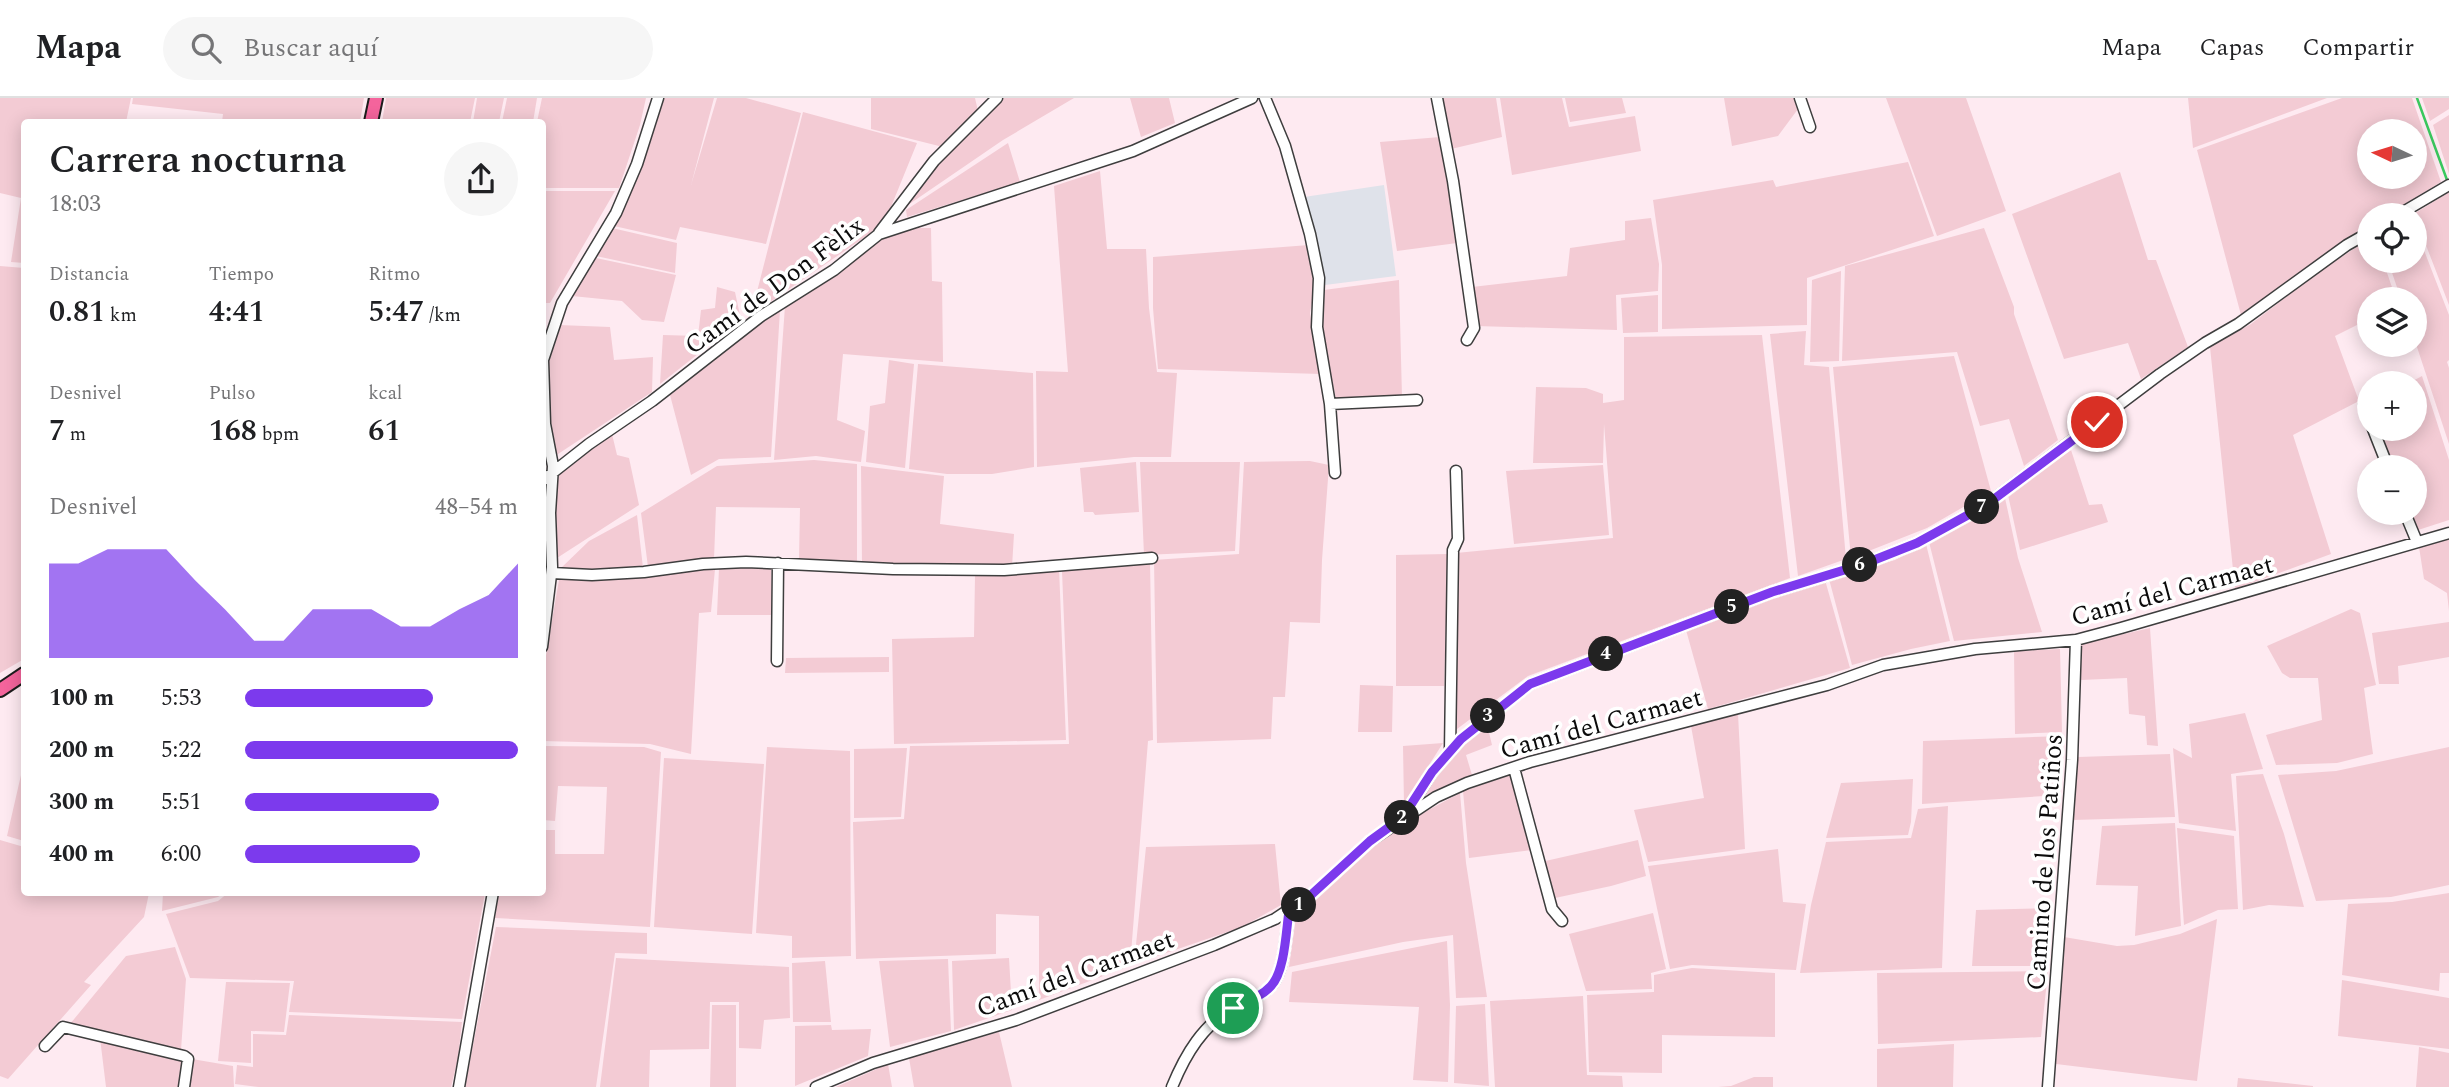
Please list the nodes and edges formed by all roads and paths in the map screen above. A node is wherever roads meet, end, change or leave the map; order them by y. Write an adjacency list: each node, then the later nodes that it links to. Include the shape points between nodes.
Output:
1 (376, 98): 8 (main road)
2 (658, 98): 15 (street, via 616,213 562,303)
3 (998, 98): 12 (street, via 934,161)
4 (1252, 98): 12 (street, Camí de Don Fèlix, via 1133,151)
5 (1265, 98): 17 (street, via 1285,146 1310,234 1319,278 1317,327)
6 (1437, 98): 14 (street, via 1474,328)
7 (1800, 98): 9 (street)
8 (372, 119)
9 (1810, 127)
10 (2449, 186): 11 (street)
11 (2419, 203)
12 (878, 234): 21 (street, Camí de Don Fèlix)
13 (2357, 239): 34 (street, via 2160,374 1975,511 1864,564 1772,592 1530,684)
14 (1467, 340)
15 (546, 351)
16 (1417, 400): 17 (street)
17 (1330, 404): 20 (street)
18 (546, 431): 21 (street)
19 (1456, 471): 34 (street)
20 (1335, 473)
21 (552, 474): 22 (street, Camí de Don Fèlix); 28 (street)
22 (546, 478)
23 (2410, 525): 25 (street)
24 (2449, 533): 25 (street, Camí del Carmaet)
25 (2417, 542): 30 (street, Camí del Carmaet)
26 (1152, 558): 27 (street, via 984,570)
27 (778, 563): 28 (street, via 703,564 592,575); 31 (street)
28 (552, 573): 29 (street)
29 (546, 617)
30 (2076, 640): 35 (street, Camí del Carmaet, via 1975,649 1883,666); 45 (street, Camino de los Patiños, via 2072,760)
31 (777, 661)
32 (21, 676): 33 (main road)
33 (0, 690)
34 (1450, 751): 36 (street)
35 (1514, 768): 36 (street, Camí del Carmaet, via 1467,783); 39 (street, via 1552,909)
36 (1403, 817): 38 (street, Camí del Carmaet)
37 (492, 896): 42 (street)
38 (1289, 911): 43 (street, Camí del Carmaet, via 1214,945 1016,1020 873,1063); 44 (street, via 1280,970 1273,985 1216,1019 1200,1035)
39 (1562, 921)
40 (45, 1046): 41 (street, via 63,1027 184,1056 188,1059)
41 (184, 1087)
42 (459, 1087)
43 (816, 1087)
44 (1172, 1087)
45 (2048, 1087)

